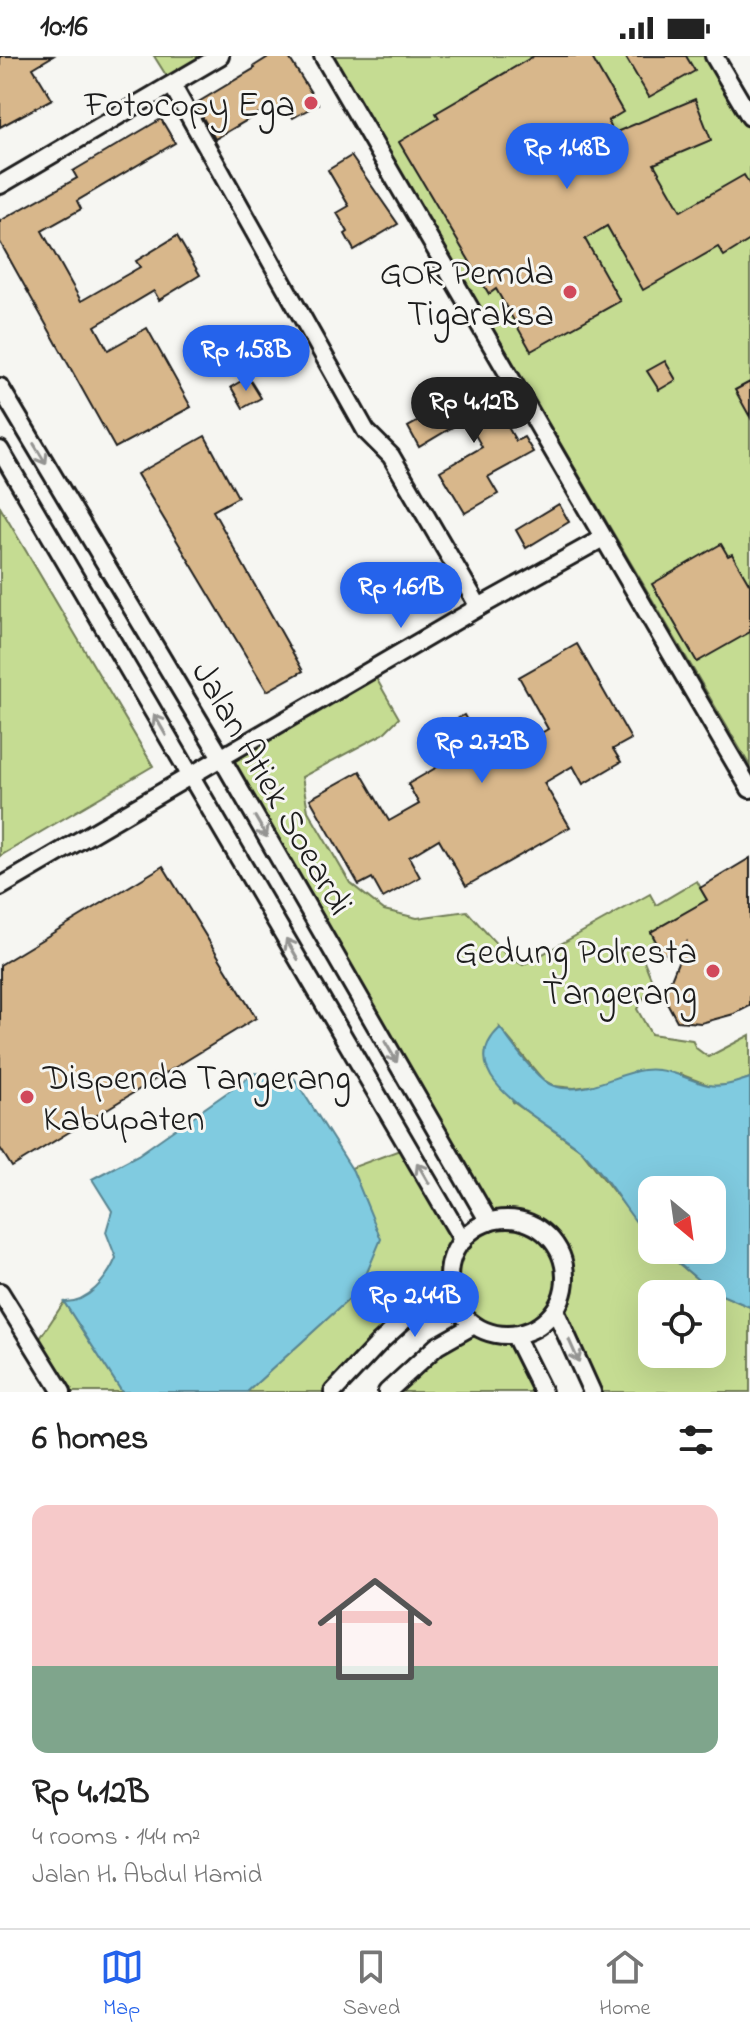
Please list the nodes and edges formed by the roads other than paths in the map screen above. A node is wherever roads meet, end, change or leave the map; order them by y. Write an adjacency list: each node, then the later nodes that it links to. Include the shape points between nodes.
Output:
1 (220, 56): 4 (street)
2 (323, 56): 9 (street)
3 (714, 56): 5 (street)
4 (172, 85): 6 (street); 10 (street, via 366,431 391,456)
5 (750, 117)
6 (0, 185)
7 (0, 387): 11 (street, Jalan Atiek Soeardi, one-way to 11)
8 (0, 450): 12 (street, Jalan Atiek Soeardi, one-way to 8)
9 (603, 538): 10 (street); 13 (street)
10 (479, 607): 11 (street)
11 (222, 759): 12 (street); 15 (street, Jalan Atiek Soeardi, one-way to 15)
12 (191, 777): 14 (street); 16 (street, Jalan Atiek Soeardi, one-way to 12)
13 (750, 789)
14 (0, 887)
15 (489, 1222): 16 (street); 19 (street, via 513,1219 549,1236 565,1272 564,1292)
16 (463, 1241): 17 (street, via 451,1261)
17 (449, 1279): 20 (street, via 452,1297); 23 (street)
18 (0, 1292): 22 (street)
19 (555, 1310): 21 (street, via 543,1323); 26 (street, one-way to 26)
20 (474, 1325): 21 (street); 24 (street, via 437,1346)
21 (515, 1336): 25 (street)
22 (62, 1392)
23 (333, 1392)
24 (387, 1392)
25 (543, 1392)
26 (592, 1392)

